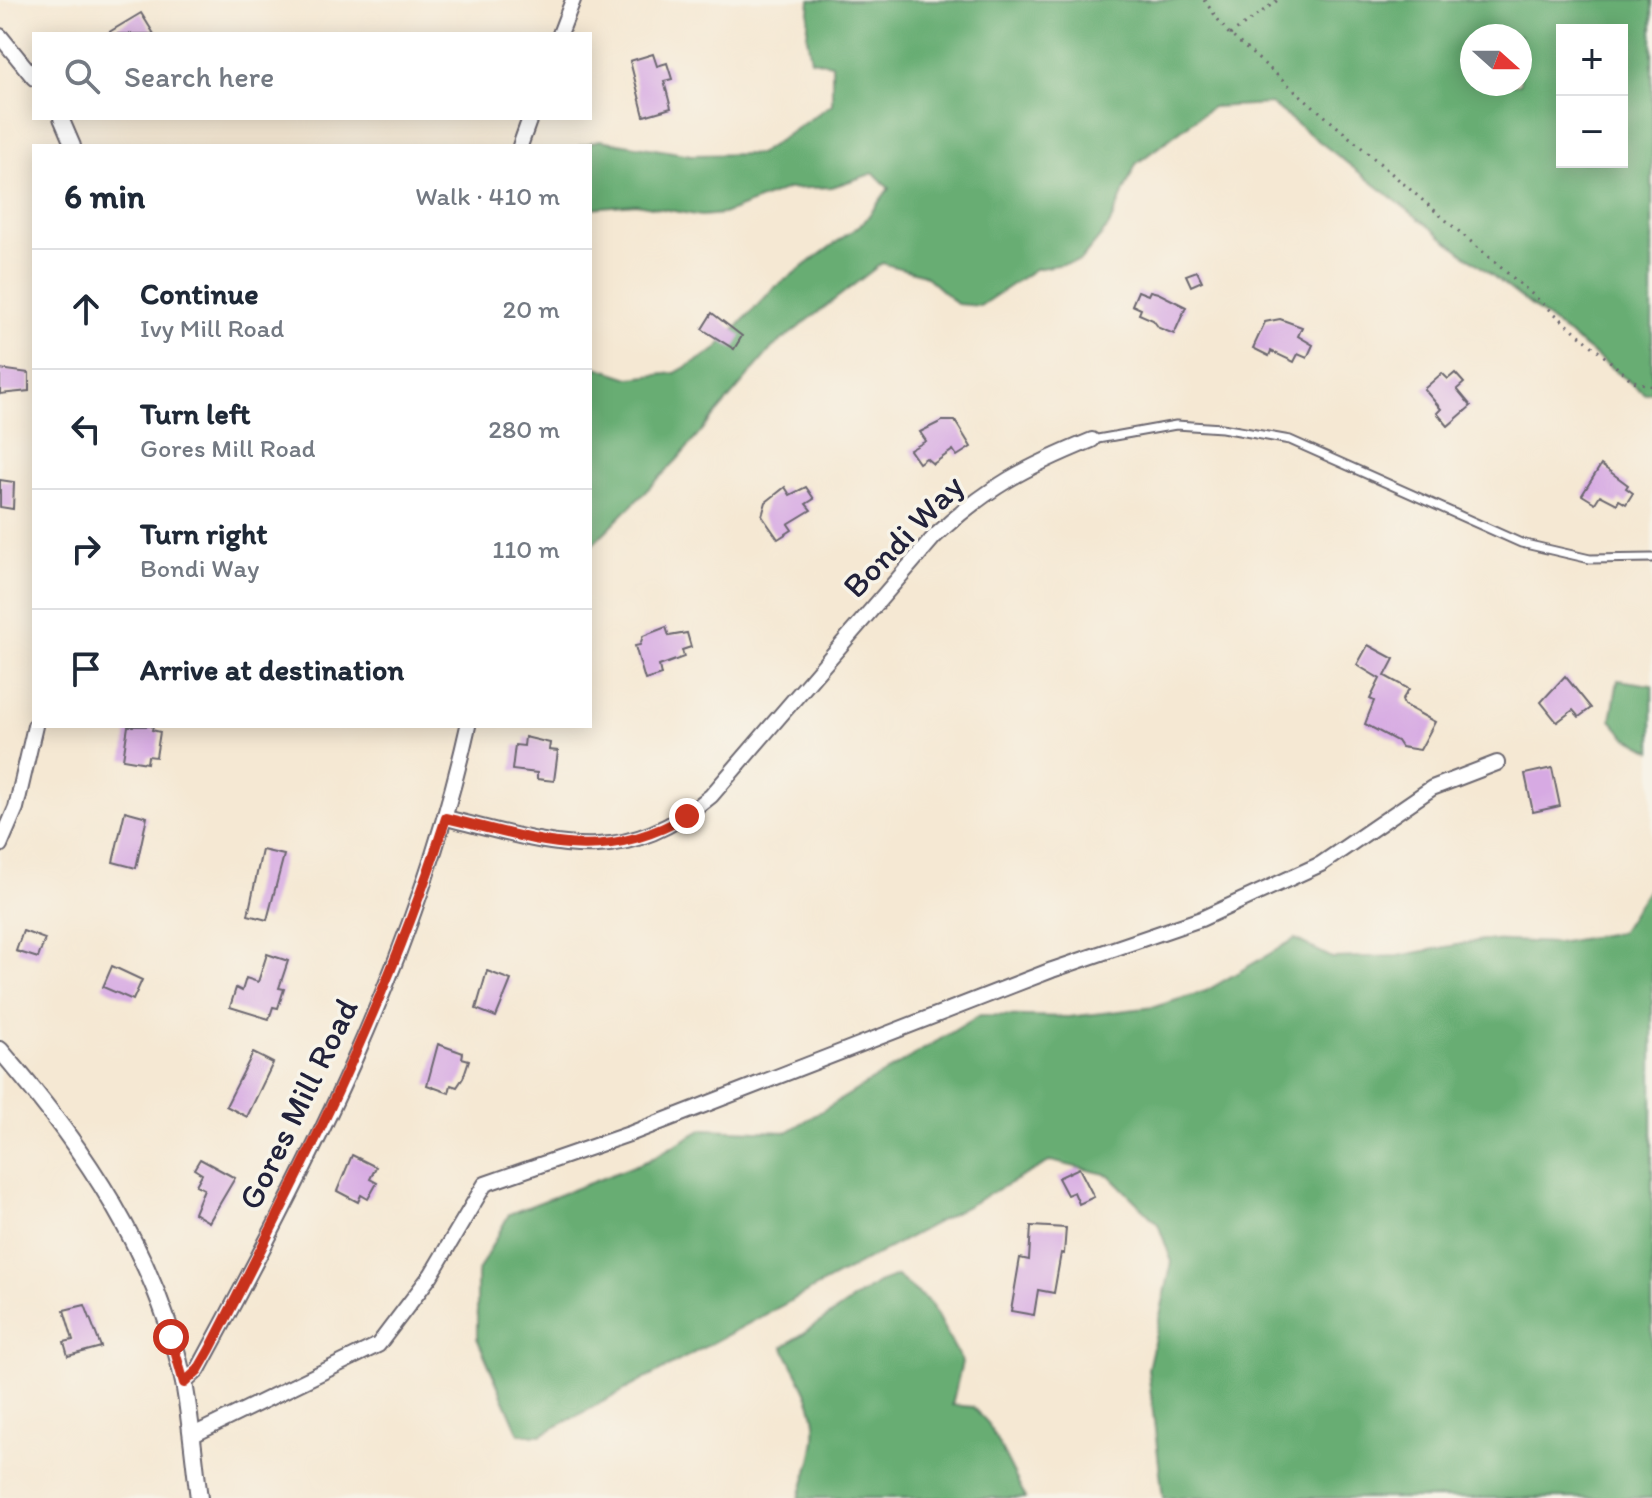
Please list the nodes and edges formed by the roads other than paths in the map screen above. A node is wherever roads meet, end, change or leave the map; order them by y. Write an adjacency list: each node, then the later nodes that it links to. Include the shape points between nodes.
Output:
1 (573, 0): 2 (street)
2 (561, 32)
3 (0, 36): 4 (street)
4 (32, 76)
5 (62, 120): 7 (street)
6 (529, 120): 8 (street)
7 (72, 144)
8 (521, 144)
9 (1092, 440): 10 (lane, Bondi Way, via 1176,425 1258,433 1290,440 1521,543 1590,559); 14 (street, Bondi Way, via 1002,480 956,516 711,796 665,829 643,839 587,847)
10 (1652, 558)
11 (35, 728): 15 (street, via 16,808)
12 (468, 728): 14 (street, Gores Mill Road)
13 (1497, 763): 18 (street, via 1432,788 1321,864 1201,919 485,1184 431,1275 378,1345)
14 (446, 818): 17 (street, Gores Mill Road, via 406,937 353,1064 210,1349)
15 (0, 845)
16 (0, 1050): 17 (street, via 75,1142 122,1217 154,1288)
17 (184, 1383): 18 (street)
18 (191, 1436): 19 (street)
19 (199, 1498)

